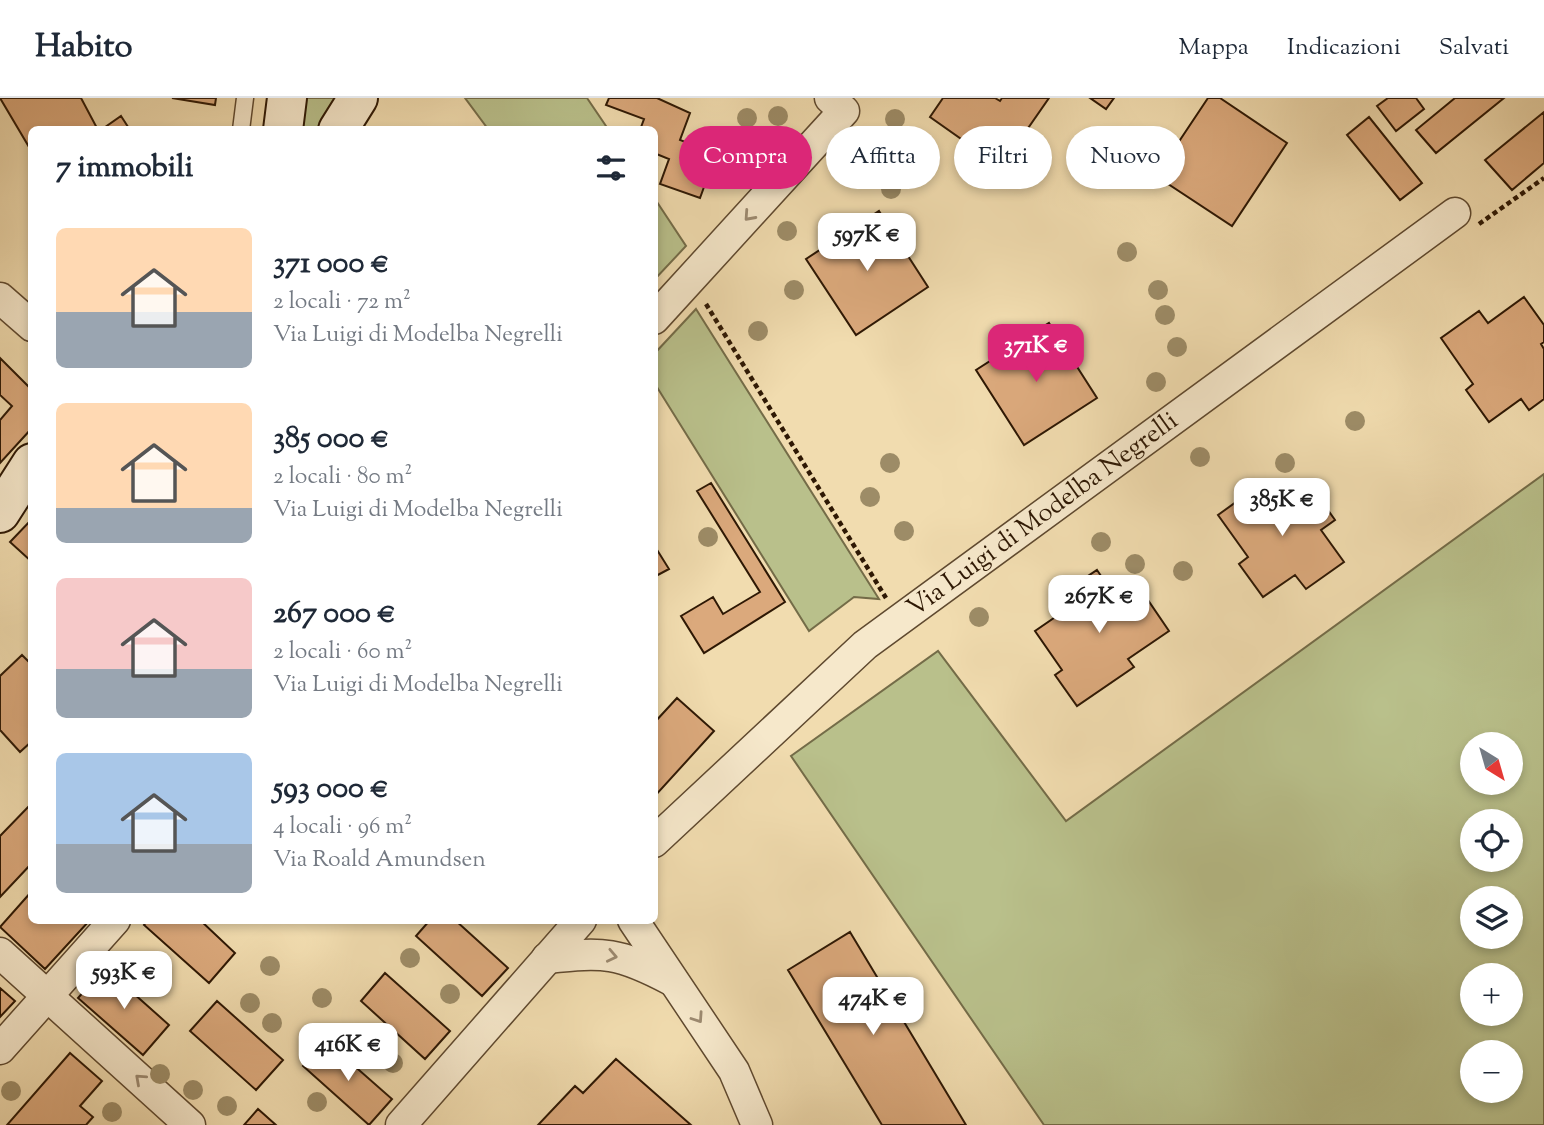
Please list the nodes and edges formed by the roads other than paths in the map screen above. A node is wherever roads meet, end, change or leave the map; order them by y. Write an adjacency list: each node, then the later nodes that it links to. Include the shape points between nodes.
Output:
1 (245, 98): 5 (lane)
2 (287, 98): 6 (main road)
3 (358, 98): 7 (main road)
4 (837, 104): 10 (street, one-way to 10)
5 (242, 126)
6 (284, 126)
7 (340, 126)
8 (1455, 213): 15 (street, Via Luigi di Modelba Negrelli, via 865,645)
9 (0, 298): 11 (street)
10 (658, 316)
11 (28, 322)
12 (28, 470): 14 (main road)
13 (28, 496): 14 (main road)
14 (0, 515)
15 (658, 838)
16 (111, 924): 22 (street)
17 (577, 924): 20 (street)
18 (636, 924): 21 (street)
19 (0, 953): 22 (street)
20 (547, 958): 21 (street, one-way to 21, via 591,952 616,956); 25 (street)
21 (673, 981): 26 (street, one-way to 26, via 734,1071)
22 (48, 995): 23 (street); 24 (street, one-way to 22)
23 (0, 1049)
24 (190, 1125)
25 (401, 1125)
26 (757, 1125)

